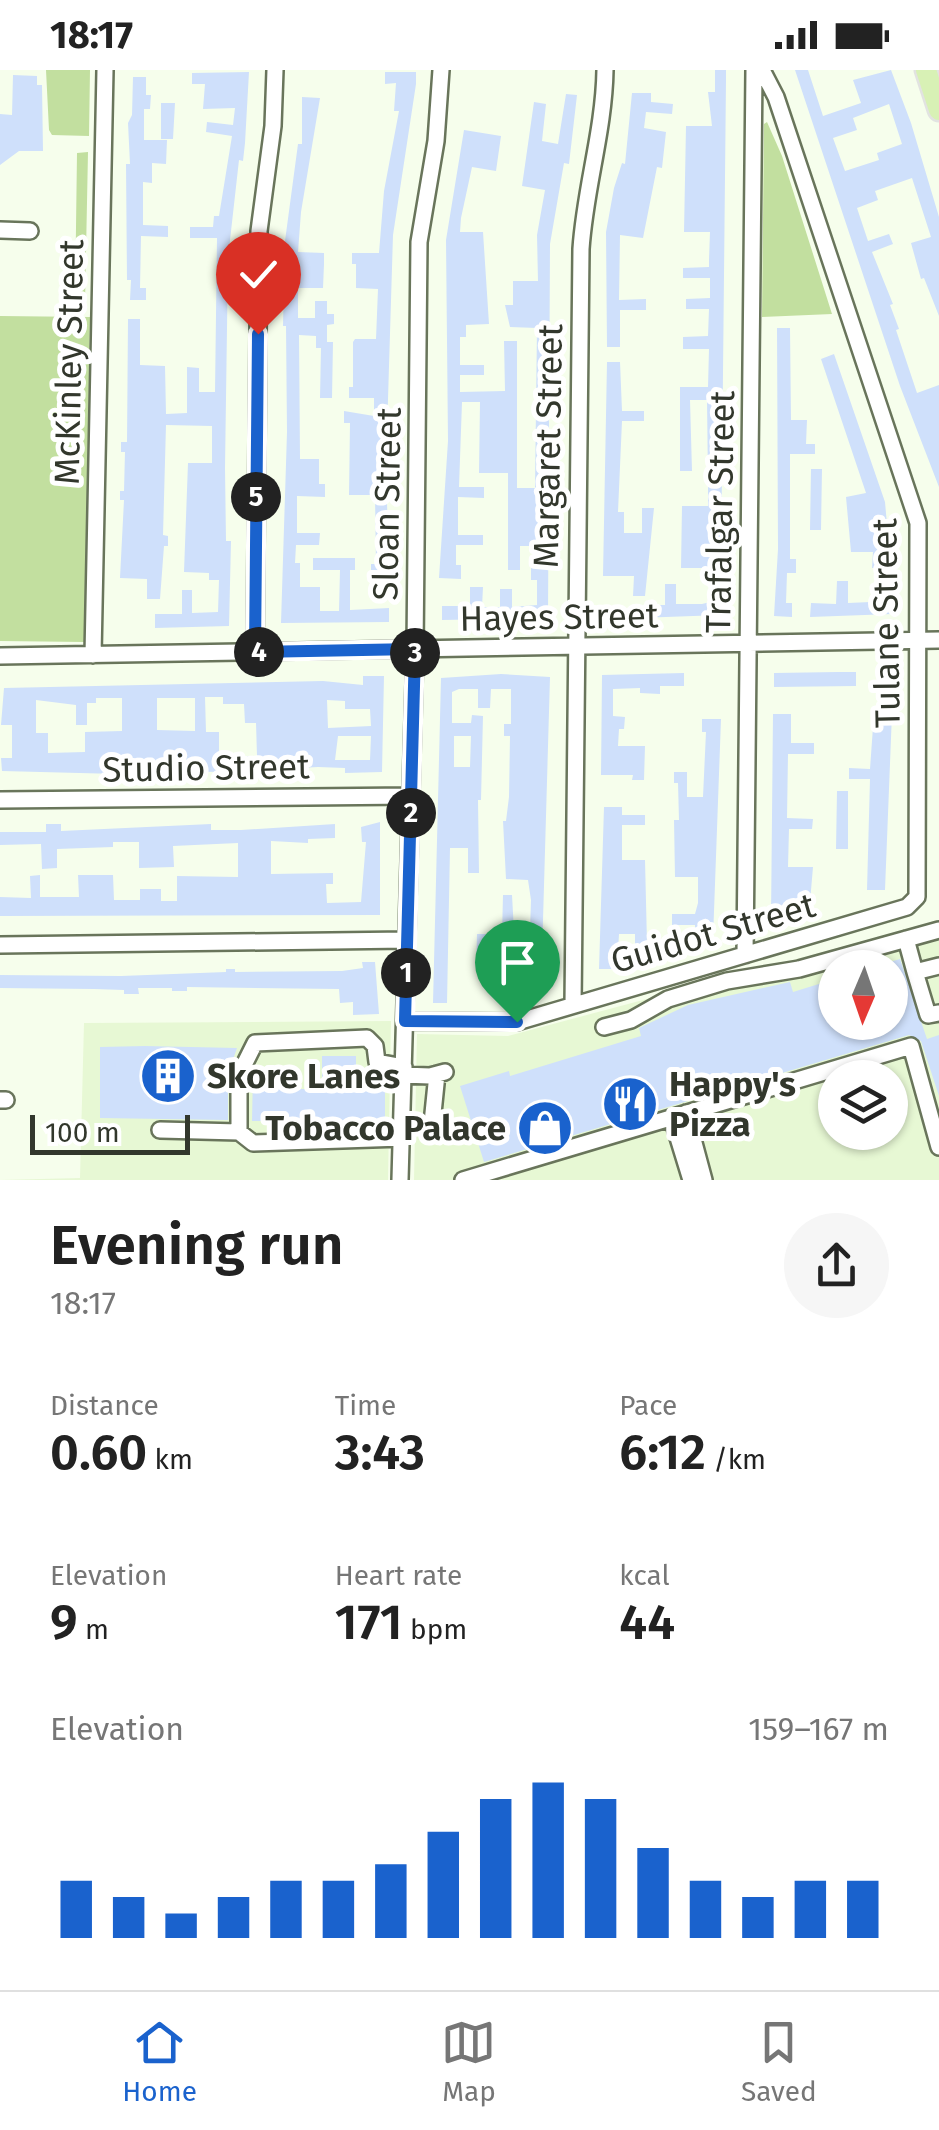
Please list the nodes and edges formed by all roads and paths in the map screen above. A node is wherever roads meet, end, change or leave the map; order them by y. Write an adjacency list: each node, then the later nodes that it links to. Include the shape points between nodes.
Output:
1 (105, 70): 17 (street, McKinley Street)
2 (275, 70): 16 (street, via 259,231)
3 (441, 70): 15 (street, Sloan Street, via 419,242)
4 (605, 70): 14 (street, Margaret Street, via 580,249)
5 (754, 70): 13 (street, Trafalgar Street)
6 (762, 70): 11 (street, Tulane Street, via 912,498 920,544)
7 (926, 70): 8 (main road)
8 (939, 110)
9 (0, 230): 10 (street)
10 (30, 231)
11 (920, 640): 12 (street, Hayes Street); 13 (street, Hayes Street); 21 (street, Tulane Street)
12 (939, 640)
13 (748, 643): 14 (street, Hayes Street); 26 (street, Trafalgar Street)
14 (576, 646): 15 (street, Hayes Street); 31 (street, Margaret Street)
15 (415, 649): 16 (street, Hayes Street); 19 (street, Sloan Street)
16 (255, 652): 17 (street, Hayes Street)
17 (93, 655): 18 (street, Hayes Street)
18 (0, 656)
19 (412, 796): 20 (street, Studio Street); 23 (street, Sloan Street)
20 (0, 800)
21 (916, 900): 26 (street, Guidot Street)
22 (939, 930): 24 (street)
23 (407, 940): 25 (street); 33 (street, Sloan Street)
24 (906, 940): 28 (street); 34 (street, via 727,981)
25 (0, 945)
26 (744, 955): 31 (street, Guidot Street)
27 (939, 966): 28 (street)
28 (916, 972): 30 (street)
29 (939, 987): 30 (street)
30 (921, 992): 32 (street, via 928,1016)
31 (573, 1005): 33 (street, Guidot Street, via 507,1024)
32 (939, 1012)
33 (405, 1021): 35 (street, Sloan Street)
34 (604, 1027)
35 (403, 1071): 37 (street, via 441,1073); 39 (street, via 377,1062 367,1038 256,1042 239,1075); 40 (street, Sloan Street)
36 (679, 1116): 41 (street, via 911,1046); 43 (street); 44 (street); 45 (street)
37 (432, 1123)
38 (160, 1130): 39 (street)
39 (238, 1132): 40 (street, via 253,1143)
40 (402, 1138): 42 (street, Sloan Street)
41 (939, 1146)
42 (400, 1180)
43 (463, 1180)
44 (691, 1180)
45 (704, 1180)

